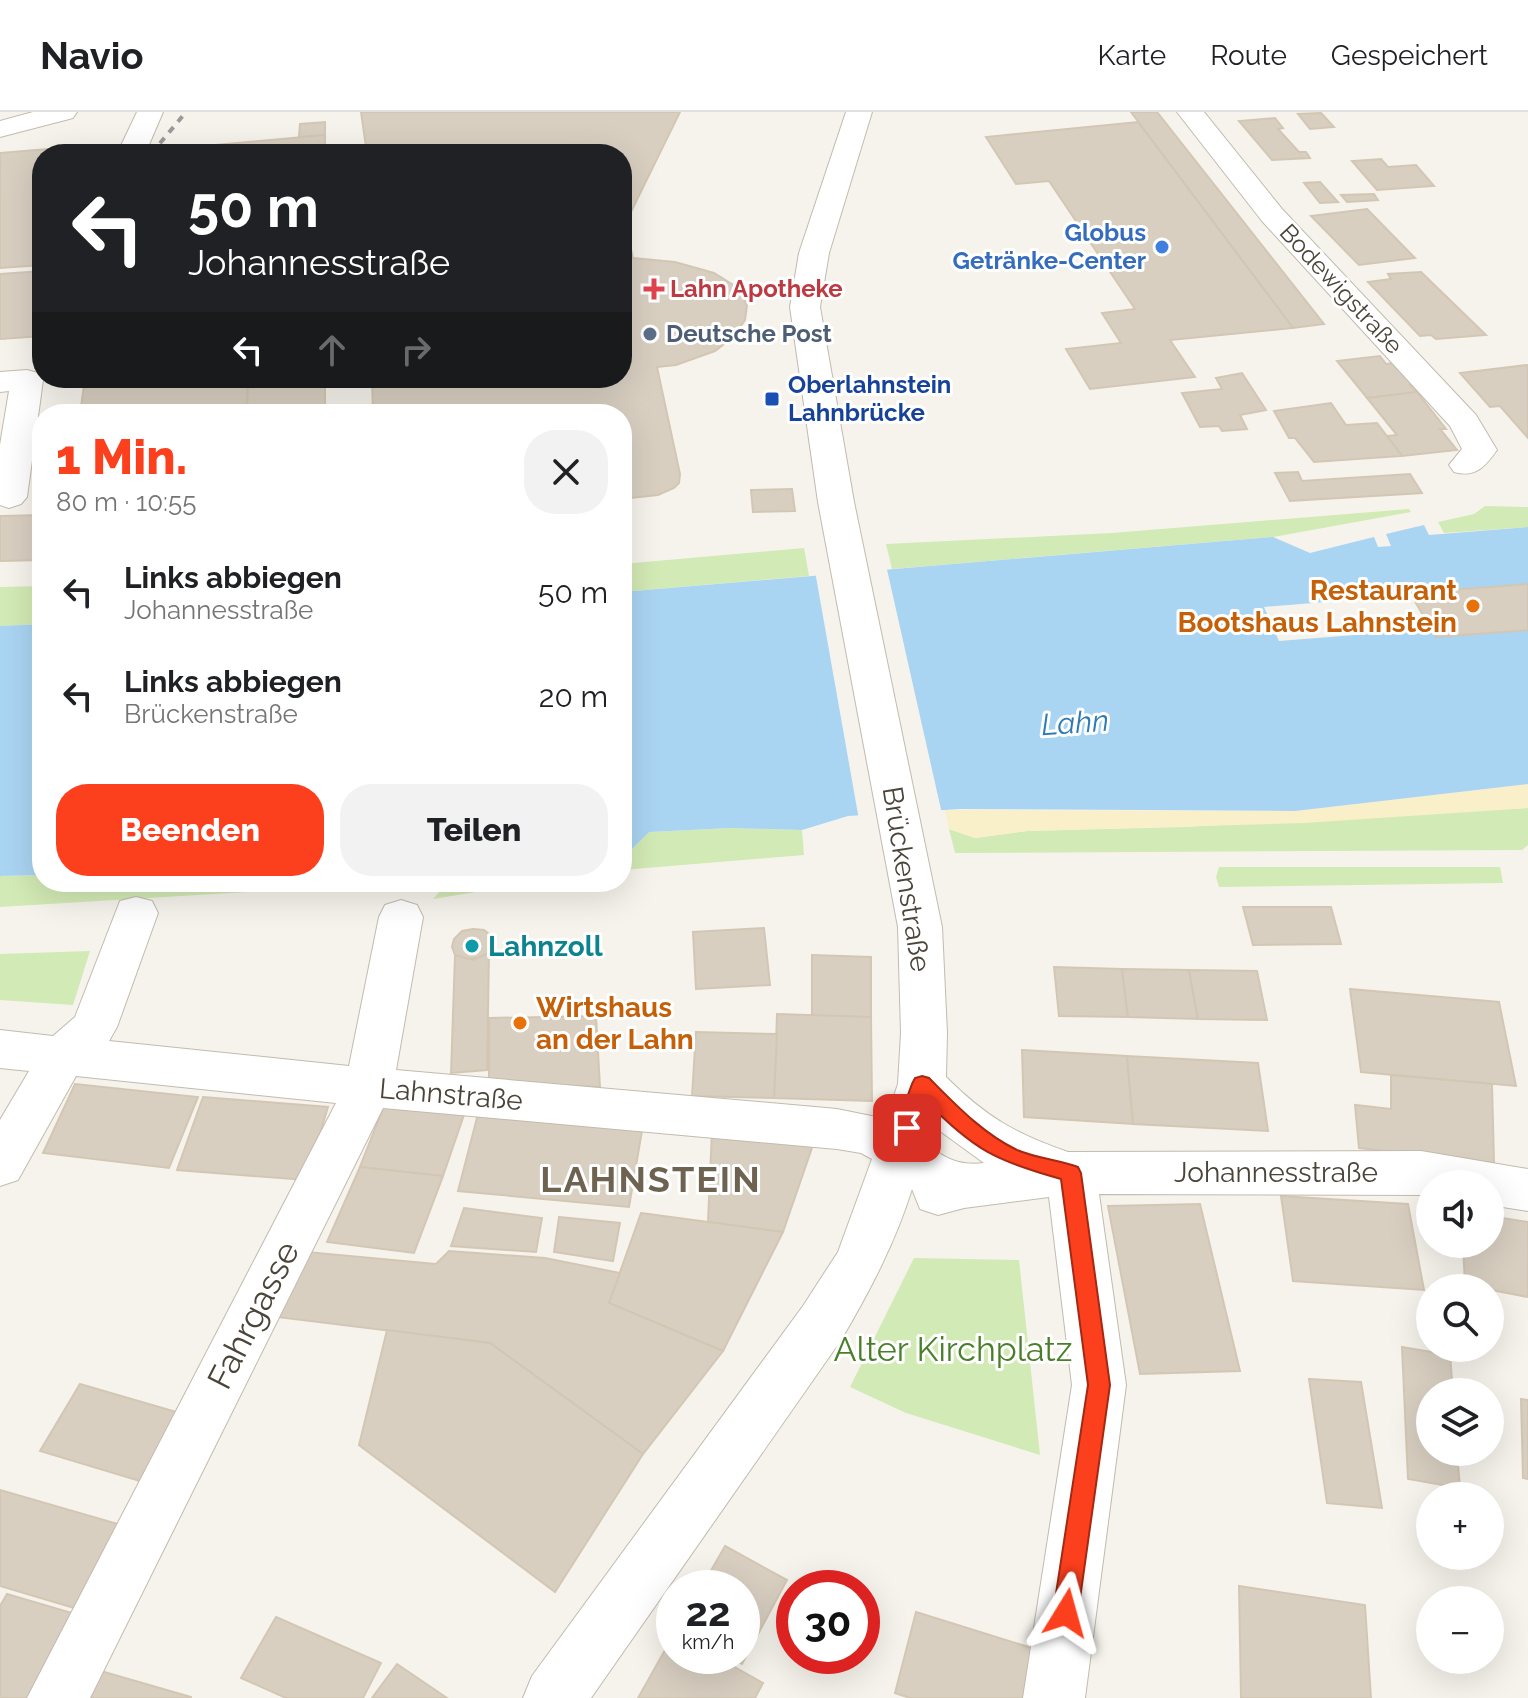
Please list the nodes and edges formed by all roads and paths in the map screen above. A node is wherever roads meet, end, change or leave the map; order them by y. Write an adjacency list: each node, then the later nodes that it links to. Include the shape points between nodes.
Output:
1 (64, 112): 5 (street)
2 (150, 112): 6 (street)
3 (859, 112): 14 (street, Brückenstraße, via 814,253 805,307 836,502 920,927)
4 (1190, 112): 8 (street, Bodewigstraße, via 1272,215 1464,422 1480,450)
5 (0, 129)
6 (136, 144)
7 (0, 382): 9 (street, via 27,380)
8 (1466, 465)
9 (9, 497)
10 (136, 913): 13 (street, via 94,1027)
11 (401, 917): 15 (street, Fahrgasse)
12 (0, 1049): 13 (street, Lahnstraße)
13 (63, 1055): 15 (street, Lahnstraße); 17 (street)
14 (922, 1084): 16 (street, Brückenstraße); 18 (street, Johannesstraße, via 961,1123 1013,1158)
15 (369, 1087): 16 (street, Lahnstraße, via 837,1129 871,1134); 22 (street, Fahrgasse)
16 (899, 1150): 19 (street, Lahnstraße, via 925,1172); 21 (street, Brückenstraße)
17 (0, 1165)
18 (1071, 1173): 19 (street, Johannesstraße); 20 (street, Johannesstraße, via 1421,1172); 24 (street, via 1099,1385)
19 (964, 1187): 21 (street, Johannesstraße, via 898,1208)
20 (1528, 1190)
21 (876, 1223): 23 (street, Brückenstraße, via 822,1323)
22 (58, 1698)
23 (554, 1698)
24 (1054, 1698)

